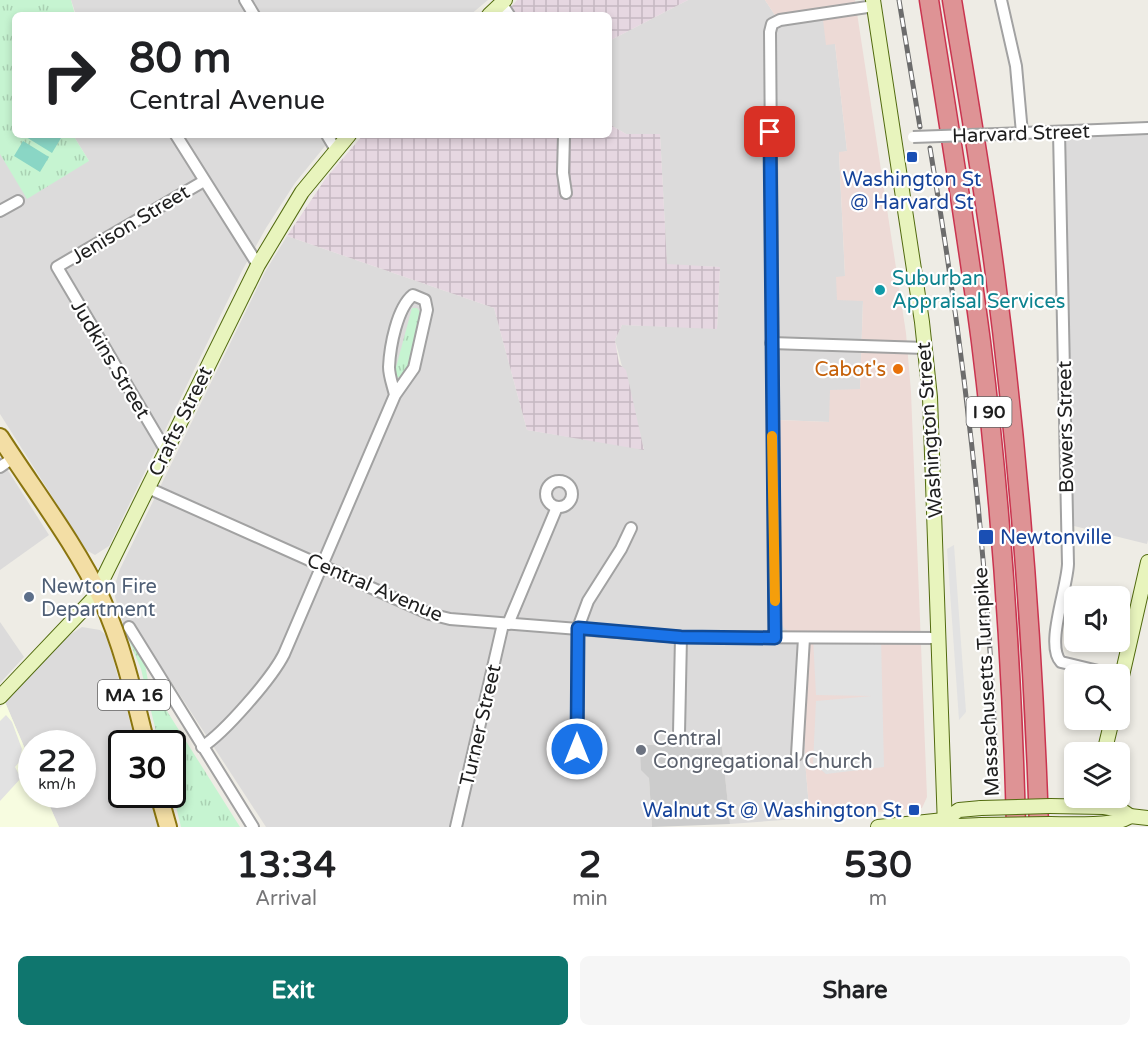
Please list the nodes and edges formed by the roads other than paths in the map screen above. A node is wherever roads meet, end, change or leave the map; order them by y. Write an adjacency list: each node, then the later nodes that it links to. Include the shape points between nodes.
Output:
1 (929, 0): 59 (highway, Massachusetts Turnpike / I 90, via 963,211 992,440 1009,649)
2 (952, 0): 54 (highway, I 90, via 985,206 1012,415)
3 (1001, 0): 7 (street, via 1016,66)
4 (873, 3): 12 (main road, Washington Street); 20 (street, via 780,20 771,27)
5 (1148, 128): 6 (street, Harvard Street)
6 (1059, 132): 7 (street, Harvard Street); 39 (street, Bowers Street, via 1068,564 1054,646 1061,662)
7 (1022, 134): 12 (street, Harvard Street, bridge)
8 (178, 138): 14 (street)
9 (329, 138): 13 (street)
10 (347, 138): 13 (main road, Crafts Street)
11 (563, 139): 15 (street)
12 (894, 140): 21 (main road, Washington Street)
13 (336, 150): 18 (main road, Crafts Street, via 302,192)
14 (204, 181): 18 (street); 19 (street, Jenison Street)
15 (566, 193)
16 (18, 201): 17 (street)
17 (0, 211)
18 (258, 265): 24 (main road, Crafts Street)
19 (57, 267): 24 (street, Judkins Street)
20 (771, 343): 21 (street); 36 (street)
21 (925, 348): 38 (main road, Washington Street)
22 (394, 395): 22 (street, via 414,368 427,310 425,300 413,295 405,302 389,367); 30 (street)
23 (0, 437): 25 (main road, MA 16)
24 (166, 451): 26 (main road, Crafts Street)
25 (7, 462): 31 (main road, MA 16)
26 (148, 488): 30 (street, Central Avenue); 31 (main road, Crafts Street)
27 (557, 507): 32 (street, Turner Street)
28 (632, 528): 34 (street, via 588,601)
29 (1148, 562): 40 (main road)
30 (322, 565): 32 (street, Central Avenue, via 430,614); 44 (street, via 274,671)
31 (97, 591): 41 (main road, Crafts Street); 42 (main road, MA 16, via 122,652)
32 (506, 624): 34 (street, Central Avenue); 57 (street, Turner Street)
33 (129, 627): 44 (street)
34 (578, 628): 35 (street, Central Avenue); 46 (street)
35 (681, 637): 36 (street, Central Avenue); 43 (street)
36 (775, 638): 37 (street, Central Avenue)
37 (804, 638): 38 (street, Central Avenue); 45 (street)
38 (939, 638): 53 (main road, Washington Street)
39 (1068, 664)
40 (1123, 664)
41 (0, 697)
42 (142, 730)
43 (679, 734)
44 (202, 747): 56 (street)
45 (797, 755)
46 (577, 771)
47 (1064, 805): 53 (main road, bridge, via 959,810)
48 (163, 808): 55 (main road)
49 (1088, 808): 54 (main road, via 1080,818)
50 (1114, 808): 52 (main road, via 1121,810)
51 (1148, 818): 52 (main road)
52 (1129, 822): 54 (main road)
53 (945, 824): 54 (main road, bridge); 58 (main road)
54 (1045, 826)
55 (168, 827)
56 (253, 827)
57 (456, 827)
58 (878, 827)
59 (1016, 827)

